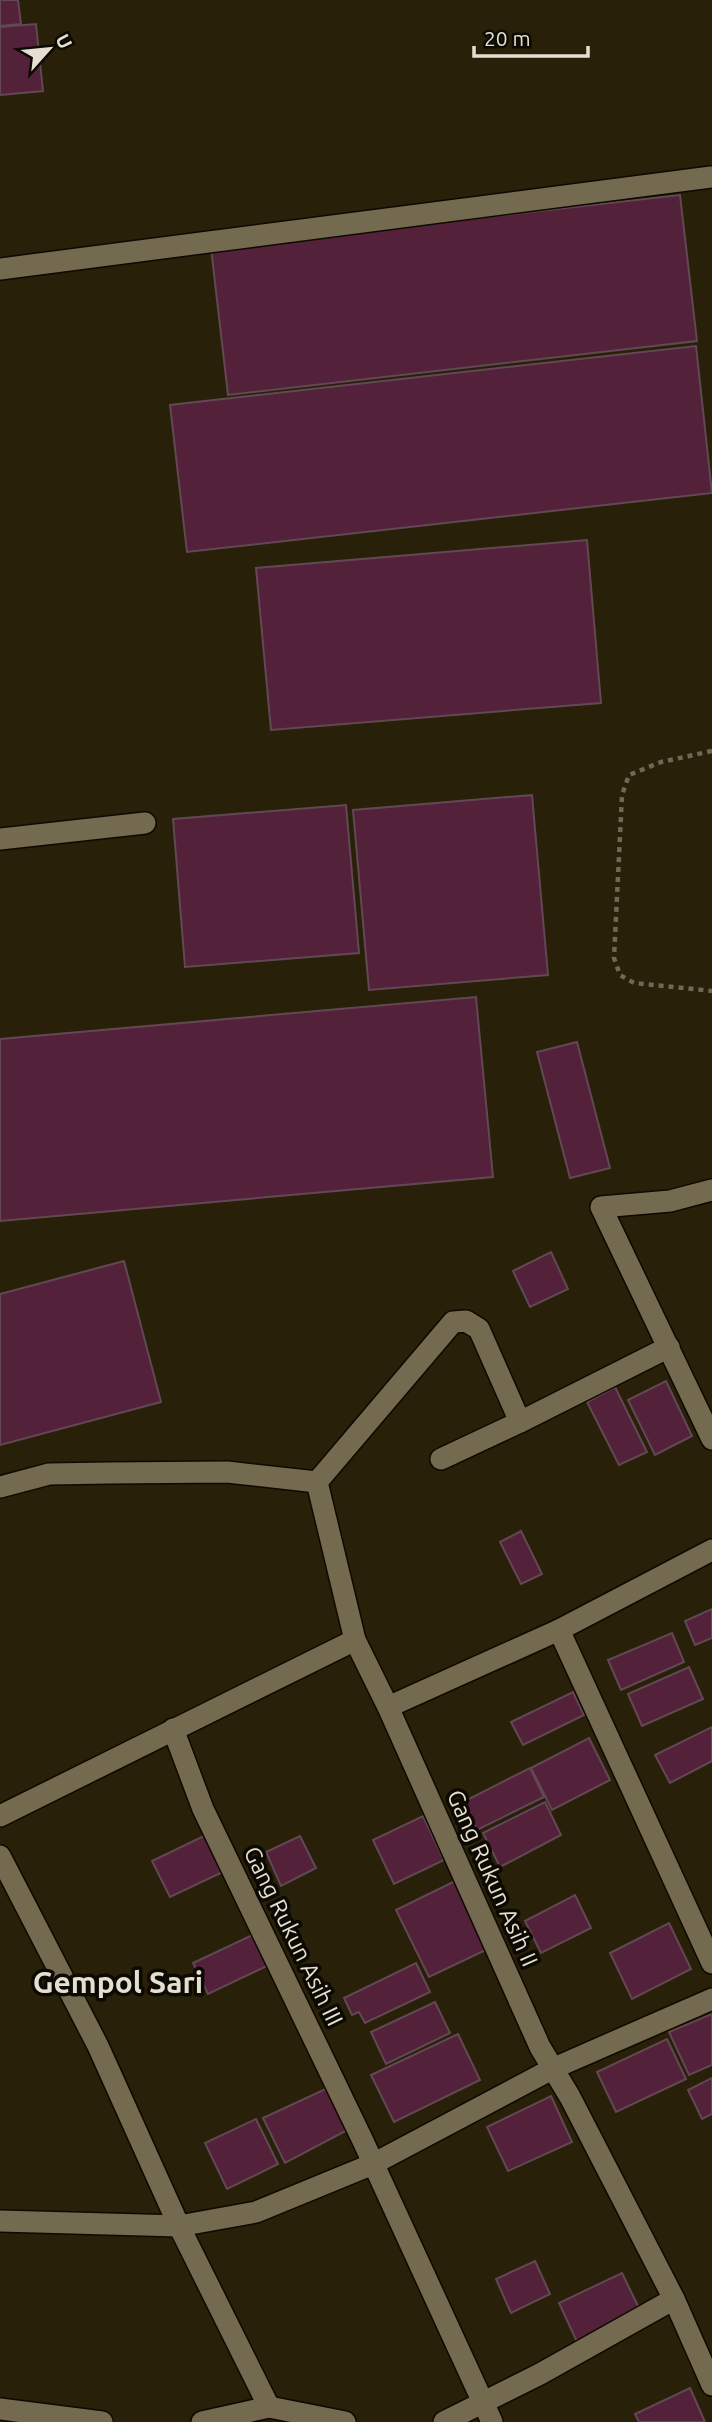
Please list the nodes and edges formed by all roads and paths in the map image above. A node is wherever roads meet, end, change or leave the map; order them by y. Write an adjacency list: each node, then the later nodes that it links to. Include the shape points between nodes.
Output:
1 (711, 177): 2 (street)
2 (0, 269)
3 (712, 751): 6 (path, via 661,762 629,775 622,795 614,958 620,975 634,982)
4 (145, 823): 5 (street)
5 (0, 839)
6 (712, 991)
7 (712, 1190): 8 (street, via 670,1201 601,1207)
8 (669, 1347): 9 (street); 10 (street)
9 (520, 1422): 11 (street); 12 (street, via 479,1329 466,1321 453,1322)
10 (712, 1439)
11 (441, 1459)
12 (317, 1482): 13 (street, via 227,1472 109,1473 49,1474); 16 (street, Gang Rukun Asih II)
13 (0, 1487)
14 (712, 1550): 15 (street)
15 (559, 1630): 17 (street); 21 (street)
16 (355, 1640): 17 (street, Gang Rukun Asih II); 18 (street)
17 (388, 1707): 23 (street, Gang Rukun Asih II)
18 (173, 1729): 19 (street); 24 (street, Gang Rukun Asih III, via 203,1809)
19 (0, 1816)
20 (0, 1856): 26 (street, via 98,2046)
21 (712, 1963)
22 (712, 1999): 23 (street)
23 (552, 2069): 24 (street); 27 (street, Gang Rukun Asih II)
24 (373, 2164): 26 (street, via 256,2212); 31 (street, Gang Rukun Asih III)
25 (0, 2221): 26 (street)
26 (179, 2226): 29 (street)
27 (674, 2299): 28 (street, Gang Rukun Asih II); 31 (street)
28 (712, 2385)
29 (269, 2407): 33 (street); 34 (street)
30 (0, 2409): 32 (street)
31 (488, 2413): 35 (street)
32 (102, 2422)
33 (202, 2422)
34 (345, 2422)
35 (444, 2422)

